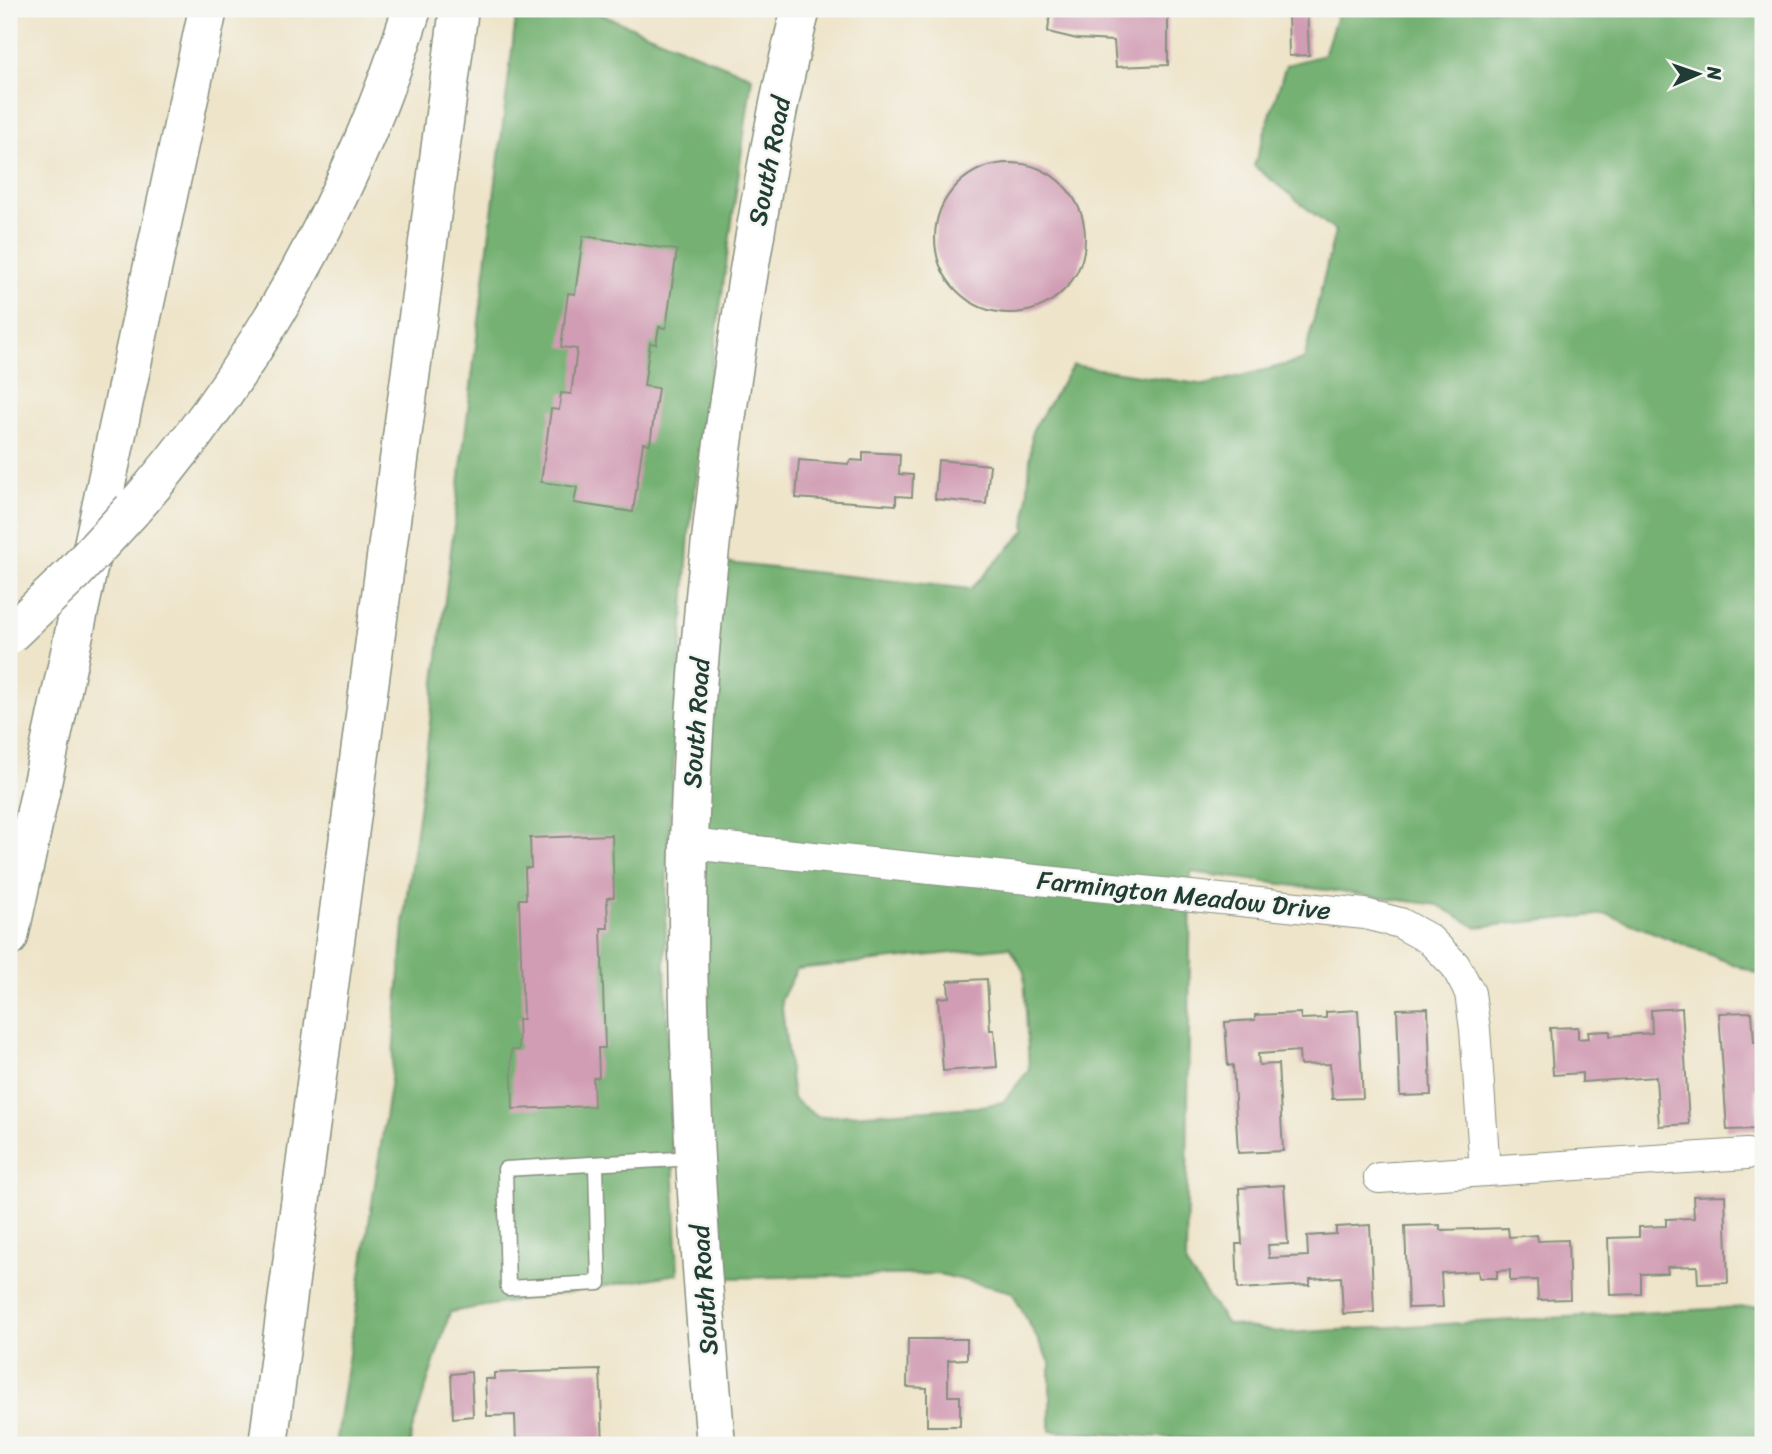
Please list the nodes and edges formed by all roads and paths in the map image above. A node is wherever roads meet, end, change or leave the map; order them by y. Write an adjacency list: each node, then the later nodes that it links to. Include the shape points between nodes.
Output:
1 (208, 9): 7 (main road)
2 (412, 9): 5 (main road, bridge, via 340,191 268,324 217,401 132,510)
3 (459, 9): 13 (main road)
4 (801, 9): 6 (main road, South Road, via 775,122 721,462 694,719)
5 (9, 635)
6 (689, 844): 9 (main road, South Road); 11 (street, Farmington Meadow Drive, via 1366,914 1400,923 1429,939 1455,965 1470,993)
7 (9, 937)
8 (1747, 1154): 11 (street)
9 (695, 1158): 10 (lane); 14 (main road, South Road)
10 (596, 1164): 10 (lane, via 505,1169 508,1288 599,1283)
11 (1485, 1171): 12 (street)
12 (1379, 1178)
13 (268, 1445)
14 (716, 1445)

